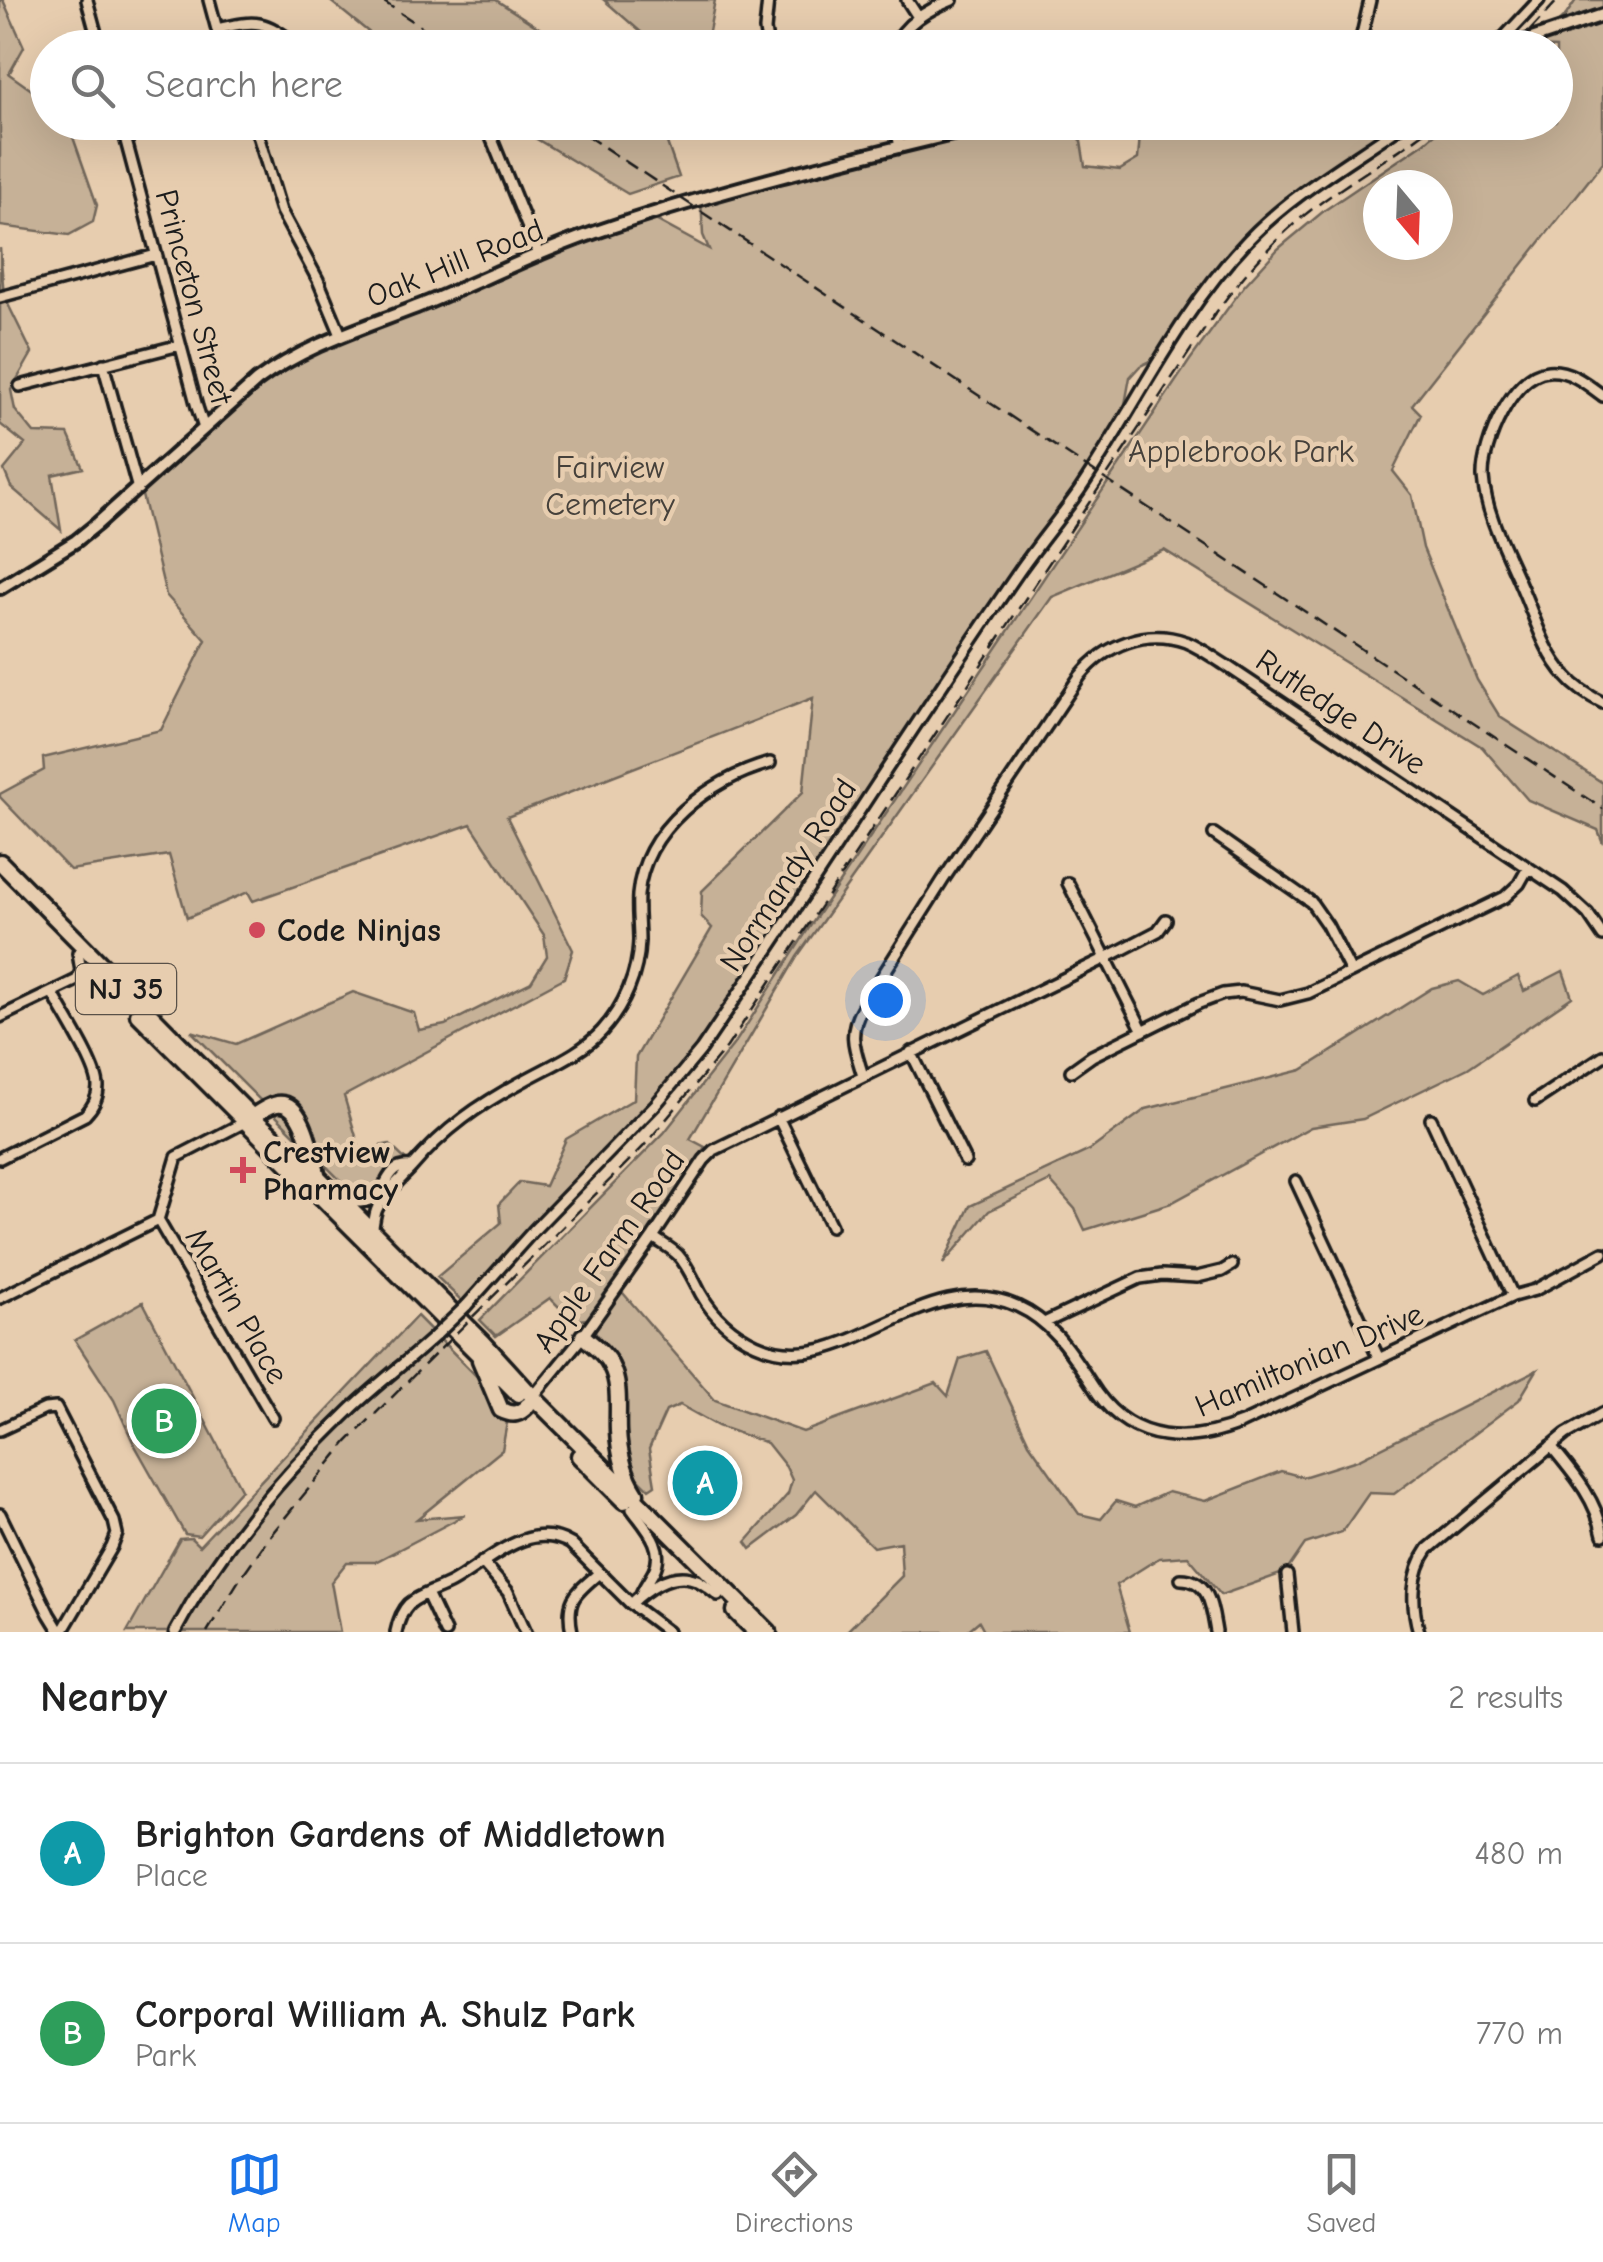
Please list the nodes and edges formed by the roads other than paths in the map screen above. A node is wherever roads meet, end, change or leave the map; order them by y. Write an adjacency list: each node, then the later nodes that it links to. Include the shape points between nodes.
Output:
1 (88, 0): 11 (street)
2 (209, 0): 10 (street)
3 (768, 0): 13 (street)
4 (907, 0): 9 (street)
5 (952, 0): 9 (street)
6 (1370, 0): 15 (street)
7 (1539, 0): 16 (street)
8 (1603, 15): 17 (street)
9 (918, 17): 14 (street)
10 (217, 29): 12 (street, via 252,22)
11 (96, 30)
12 (273, 30)
13 (764, 30)
14 (905, 30)
15 (1363, 30)
16 (1511, 30)
17 (1558, 30)
18 (125, 140): 25 (street, Princeton Street)
19 (259, 140): 28 (street, via 280,211)
20 (491, 140): 26 (street)
21 (899, 140): 24 (street)
22 (928, 140): 24 (street, Oak Hill Road)
23 (1379, 140): 97 (street, Normandy Road, bridge, via 1278,212 1212,281 1076,495 701,1050 466,1306 301,1460 225,1553)
24 (900, 147): 26 (street, Oak Hill Road, via 717,193)
25 (156, 255): 27 (street); 29 (street, Princeton Street)
26 (538, 255): 28 (street, Oak Hill Road)
27 (0, 297)
28 (341, 335): 33 (street, Oak Hill Road, via 274,369)
29 (180, 345): 30 (street); 33 (street, Princeton Street)
30 (104, 364): 31 (street); 34 (street)
31 (20, 386)
32 (1603, 396): 36 (street, via 1572,375 1539,373 1500,417 1483,473 1490,512 1550,653 1572,682)
33 (204, 428): 34 (street, Oak Hill Road)
34 (138, 489): 35 (street, Oak Hill Road, via 76,540)
35 (0, 588)
36 (1603, 703)
37 (770, 762): 63 (street, via 707,793 660,836 638,892 634,973 601,1032 466,1115)
38 (1214, 834): 47 (street, via 1311,902)
39 (0, 862): 59 (highway, NJ 35)
40 (1528, 868): 44 (street, via 1578,903); 47 (street, via 1505,897); 56 (street, Rutledge Drive, via 1207,653 1173,639 1128,641 1080,676 862,1008 852,1036)
41 (0, 875): 45 (highway, NJ 35)
42 (1068, 883): 46 (street)
43 (1166, 920): 46 (street, Apple Farm Road, via 1158,931)
44 (1603, 936)
45 (78, 953): 48 (street); 49 (highway, NJ 35)
46 (1106, 958): 52 (street); 53 (street, Apple Farm Road)
47 (1351, 972): 52 (street, via 1288,999 1223,994)
48 (77, 980): 49 (street); 50 (street)
49 (108, 984): 59 (highway, NJ 35)
50 (52, 992): 51 (street); 61 (street, via 93,1068 97,1097 84,1115)
51 (0, 1018)
52 (1143, 1031): 55 (street)
53 (911, 1052): 56 (street, Apple Farm Road); 62 (street)
54 (1603, 1056): 57 (street)
55 (1071, 1071)
56 (863, 1076): 58 (street, Apple Farm Road)
57 (1534, 1100)
58 (778, 1117): 68 (street); 70 (street, Apple Farm Road, via 708,1154)
59 (248, 1119): 64 (highway, NJ 35); 64 (highway, via 279,1104 297,1112); 67 (street, via 178,1156); 77 (highway, NJ 35)
60 (1432, 1119): 73 (street)
61 (0, 1158)
62 (965, 1161)
63 (412, 1166): 66 (street, via 394,1171 369,1200); 69 (street, via 377,1209)
64 (318, 1178): 66 (highway, NJ 35)
65 (1296, 1180): 78 (street)
66 (342, 1201): 69 (highway, NJ 35)
67 (158, 1220): 74 (street); 81 (street, Martin Place)
68 (831, 1226)
69 (372, 1232): 79 (highway, NJ 35)
70 (653, 1238): 75 (street, Hamiltonian Drive, via 680,1258 708,1306 734,1333 771,1350 830,1347 964,1297 1011,1304); 76 (street, Apple Farm Road)
71 (1603, 1253): 73 (street, Hamiltonian Drive)
72 (1232, 1265): 75 (street, via 1197,1277 1140,1278)
73 (1513, 1296): 78 (street, Hamiltonian Drive)
74 (0, 1298)
75 (1044, 1323): 78 (street, Hamiltonian Drive, via 1112,1410 1174,1438 1226,1430)
76 (584, 1336): 79 (street, Apple Farm Road); 86 (highway, via 614,1371 623,1465)
77 (472, 1347): 79 (highway, NJ 35); 79 (highway, via 502,1410 518,1413)
78 (1379, 1359)
79 (531, 1401): 84 (highway, NJ 35); 86 (highway, NJ 35)
80 (1603, 1413): 83 (street)
81 (273, 1418)
82 (0, 1430): 96 (street, via 56,1408 114,1521 112,1547)
83 (1552, 1446): 87 (street, via 1586,1490); 107 (street, via 1428,1550 1415,1578)
84 (632, 1509): 93 (street, via 658,1554); 94 (highway, NJ 35)
85 (0, 1514): 96 (street)
86 (650, 1514): 104 (highway, NJ 35)
87 (1603, 1535)
88 (482, 1562): 89 (street, via 546,1536 571,1544); 92 (street); 100 (street, via 508,1592)
89 (599, 1573): 95 (street); 101 (street, via 572,1601)
90 (1286, 1575): 106 (street)
91 (1181, 1579): 105 (street, via 1202,1586)
92 (427, 1594): 98 (street, via 406,1608); 99 (street)
93 (642, 1594): 94 (street, via 681,1577); 95 (street)
94 (718, 1595): 103 (highway, NJ 35)
95 (632, 1604): 102 (street)
96 (61, 1632)
97 (175, 1632)
98 (396, 1632)
99 (445, 1632)
100 (526, 1632)
101 (572, 1632)
102 (668, 1632)
103 (756, 1632)
104 (770, 1632)
105 (1216, 1632)
106 (1292, 1632)
107 (1419, 1632)

